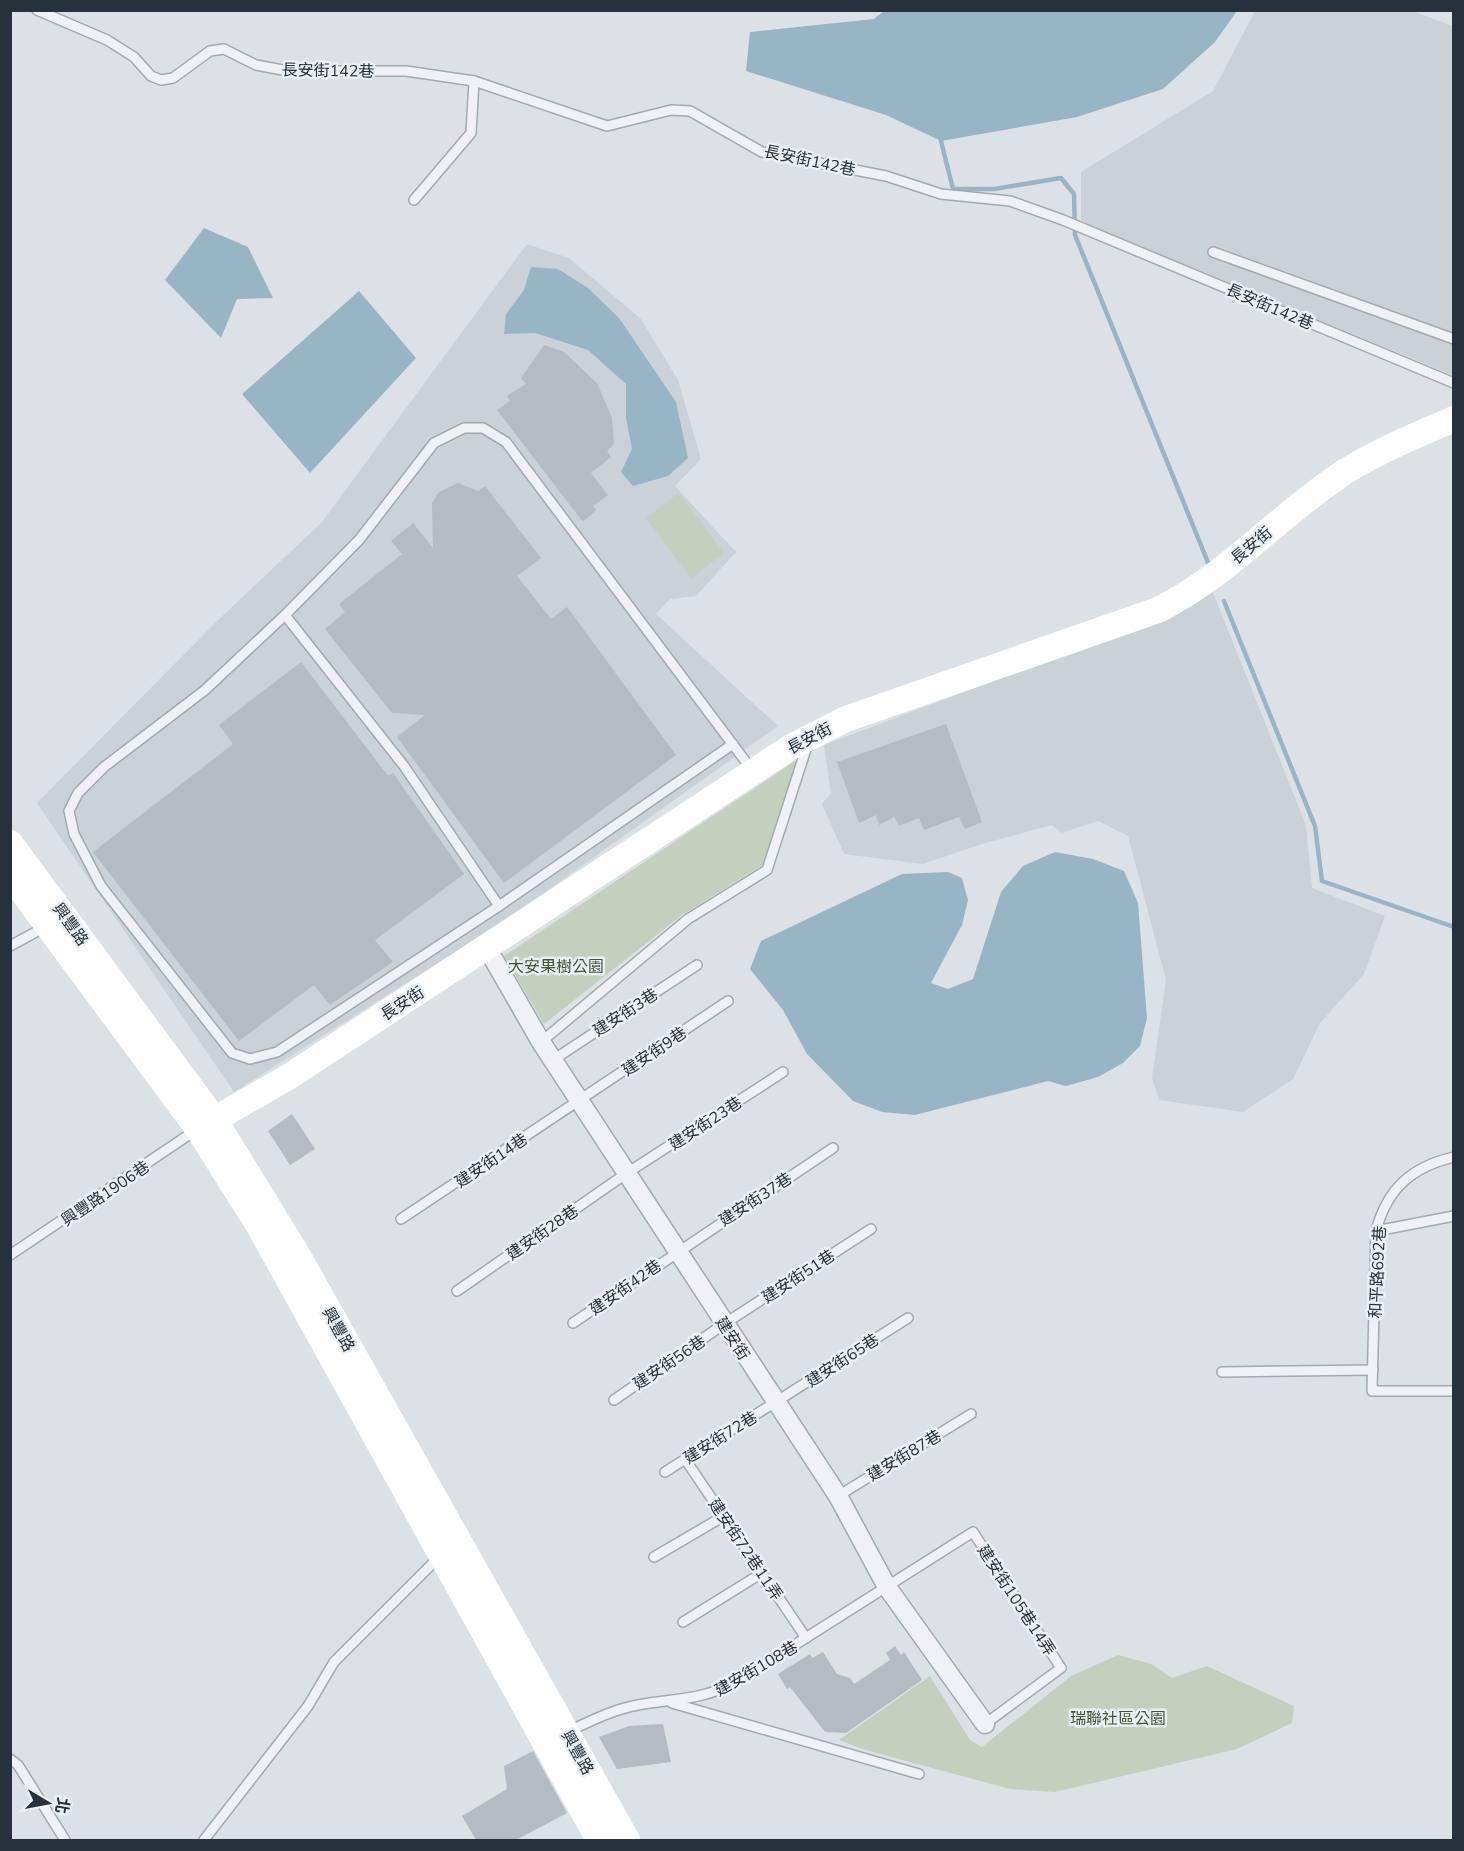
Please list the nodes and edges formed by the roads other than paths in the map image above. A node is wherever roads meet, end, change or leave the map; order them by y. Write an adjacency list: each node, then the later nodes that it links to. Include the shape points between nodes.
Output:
1 (37, 10): 2 (lane, 長安街142巷, via 107,40 161,80 173,78 210,51 224,49 256,65 288,71 406,71)
2 (474, 81): 3 (lane, via 471,133); 6 (lane, 長安街142巷, via 607,126 671,110 690,111 762,152 886,176 942,194 1010,201)
3 (414, 200)
4 (1213, 252): 5 (lane)
5 (1454, 339)
6 (1454, 383)
7 (1454, 419): 9 (main road, 長安街, via 1346,471 1257,538 1216,575 1168,605 846,719)
8 (285, 615): 10 (lane, via 358,540 434,443 464,428 483,428 506,442); 14 (lane, via 404,766); 14 (lane, via 205,690 104,767 78,793 69,811 74,834 101,886 232,1053 250,1059 277,1052)
9 (810, 738): 11 (main road, 長安街); 20 (lane, via 767,870 688,919)
10 (733, 744): 11 (lane); 14 (lane)
11 (753, 771): 17 (main road, 長安街)
12 (10, 843): 24 (main road, 興豐路)
13 (10, 875): 15 (main road, 興豐路)
14 (499, 906)
15 (48, 926): 16 (lane); 24 (main road, 興豐路)
16 (10, 946)
17 (487, 948): 20 (street, 建安街); 24 (main road, 長安街, via 290,1076)
18 (697, 965): 21 (lane, 建安街3巷)
19 (728, 1001): 23 (lane, 建安街9巷)
20 (541, 1042): 21 (street, 建安街)
21 (553, 1060): 23 (street, 建安街)
22 (783, 1072): 27 (lane, 建安街23巷)
23 (580, 1101): 27 (street, 建安街); 29 (lane, 建安街14巷)
24 (206, 1124): 33 (lane, 興豐路1906巷); 49 (main road, 興豐路); 57 (main road, 興豐路, via 297,1254)
25 (833, 1148): 32 (lane, 建安街37巷)
26 (1454, 1157): 31 (lane, 和平路692巷, via 1431,1162 1397,1186 1382,1209)
27 (627, 1173): 32 (street, 建安街); 34 (lane, 建安街28巷)
28 (1454, 1216): 31 (lane)
29 (402, 1219)
30 (871, 1229): 37 (lane, 建安街51巷)
31 (1376, 1231): 38 (lane, 和平路692巷)
32 (677, 1250): 36 (lane, 建安街42巷); 37 (street, 建安街)
33 (10, 1255)
34 (457, 1291)
35 (908, 1318): 42 (lane, 建安街65巷)
36 (573, 1323)
37 (724, 1324): 41 (lane, 建安街56巷); 42 (street, 建安街)
38 (1373, 1370): 39 (lane); 40 (lane, 和平路692巷, via 1372,1391)
39 (1222, 1372)
40 (1454, 1391)
41 (614, 1400)
42 (776, 1403): 44 (lane, 建安街72巷); 46 (street, 建安街)
43 (971, 1414): 46 (lane, 建安街87巷)
44 (685, 1459): 45 (lane, 建安街72巷); 47 (lane, 建安街72巷11弄)
45 (665, 1472)
46 (838, 1496): 52 (street, 建安街)
47 (724, 1516): 50 (lane); 51 (lane, 建安街72巷11弄)
48 (973, 1532): 52 (lane, 建安街108巷); 56 (lane, 建安街105巷14弄, via 1061,1668)
49 (442, 1554): 57 (main road, 興豐路); 61 (lane, via 334,1662 308,1706)
50 (654, 1557)
51 (762, 1574): 53 (lane); 54 (lane, 建安街72巷11弄)
52 (887, 1587): 54 (lane, 建安街108巷); 56 (street, 建安街)
53 (683, 1622)
54 (806, 1638): 55 (lane, 建安街108巷, via 733,1684 709,1695)
55 (669, 1702): 57 (lane, 建安街108巷, via 606,1714); 59 (lane)
56 (985, 1724)
57 (556, 1738): 62 (main road, 興豐路); 63 (main road, 興豐路)
58 (10, 1759): 60 (lane, via 18,1765)
59 (919, 1774)
60 (65, 1840)
61 (204, 1840)
62 (599, 1840)
63 (627, 1840)

